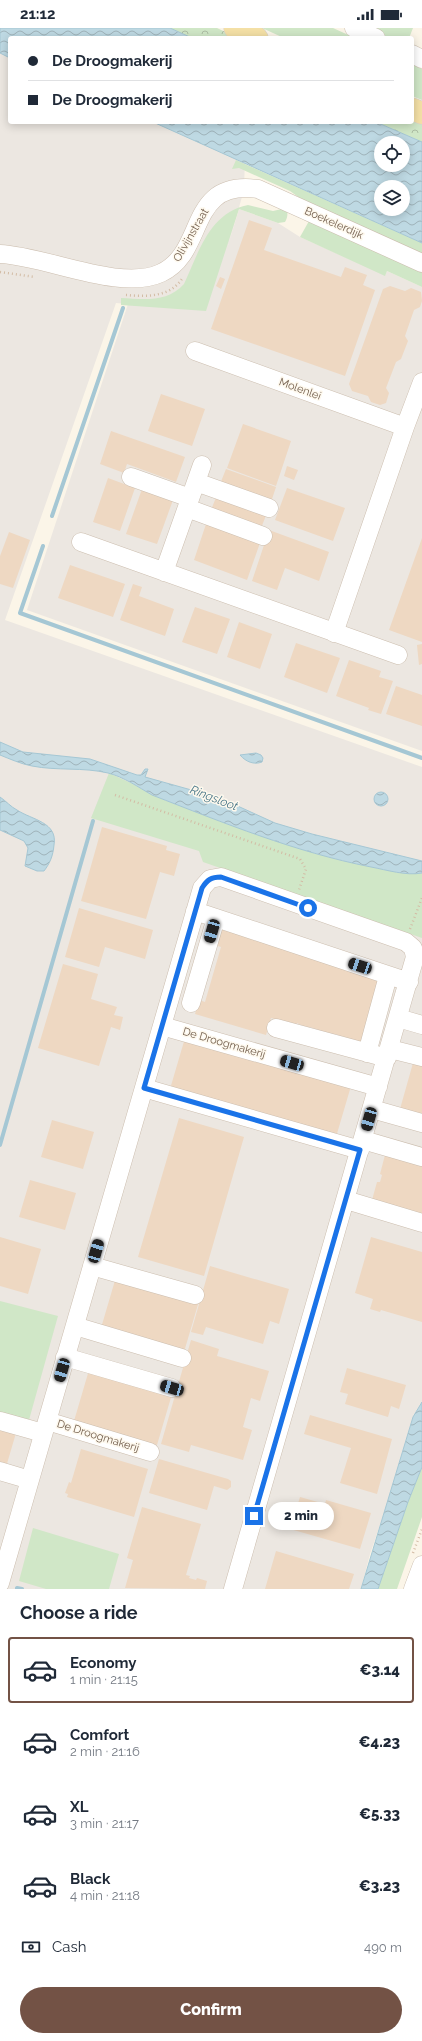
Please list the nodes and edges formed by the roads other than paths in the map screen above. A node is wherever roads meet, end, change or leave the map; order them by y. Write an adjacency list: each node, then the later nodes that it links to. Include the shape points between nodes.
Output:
1 (235, 28): 3 (main road)
2 (354, 28): 4 (street)
3 (252, 36)
4 (372, 36)
5 (245, 187): 6 (street, Olivijnstraat, via 229,189 211,201 202,213 185,250 174,265 148,278 134,279 89,273); 7 (street, Boekelerdijk, via 258,188)
6 (0, 254)
7 (422, 263)
8 (195, 351): 10 (street, Molenlei)
9 (422, 382): 10 (street)
10 (405, 428): 18 (street)
11 (202, 465): 13 (street)
12 (131, 477): 13 (street)
13 (191, 496): 14 (street); 15 (street); 17 (street)
14 (269, 508)
15 (262, 536)
16 (82, 542): 17 (street)
17 (164, 572): 18 (street)
18 (334, 633): 19 (street)
19 (398, 655)
20 (195, 911): 21 (street); 22 (street, De Droogmakerij, via 206,882 216,877 225,878); 23 (street, De Droogmakerij)
21 (216, 918): 24 (street); 25 (street)
22 (414, 948): 26 (street, via 414,963)
23 (180, 963): 24 (street); 30 (street, De Droogmakerij)
24 (201, 969): 27 (street)
25 (388, 976): 26 (street); 32 (street)
26 (409, 982): 28 (street)
27 (191, 1003)
28 (398, 1018): 29 (street); 33 (street)
29 (421, 1022)
30 (162, 1026): 35 (street, De Droogmakerij); 36 (street, De Droogmakerij)
31 (276, 1028): 32 (street)
32 (367, 1053): 33 (street)
33 (388, 1053): 34 (street); 35 (street)
34 (422, 1057)
35 (378, 1087): 37 (street)
36 (144, 1088): 39 (street); 43 (street, De Droogmakerij)
37 (372, 1109): 38 (street); 39 (street)
38 (422, 1123)
39 (362, 1145): 40 (street); 41 (street)
40 (422, 1157)
41 (346, 1200): 42 (street); 56 (street)
42 (422, 1223)
43 (92, 1266): 44 (street); 45 (street, De Droogmakerij)
44 (195, 1295)
45 (74, 1326): 46 (street, De Droogmakerij); 47 (street)
46 (65, 1357): 48 (street); 50 (street, De Droogmakerij)
47 (182, 1358)
48 (172, 1388)
49 (0, 1421): 50 (street, De Droogmakerij)
50 (45, 1427): 51 (street, De Droogmakerij); 53 (street, De Droogmakerij)
51 (150, 1452)
52 (0, 1471): 53 (street)
53 (30, 1480): 55 (street, De Droogmakerij)
54 (422, 1565): 57 (street)
55 (0, 1583)
56 (233, 1589)
57 (413, 1589)

